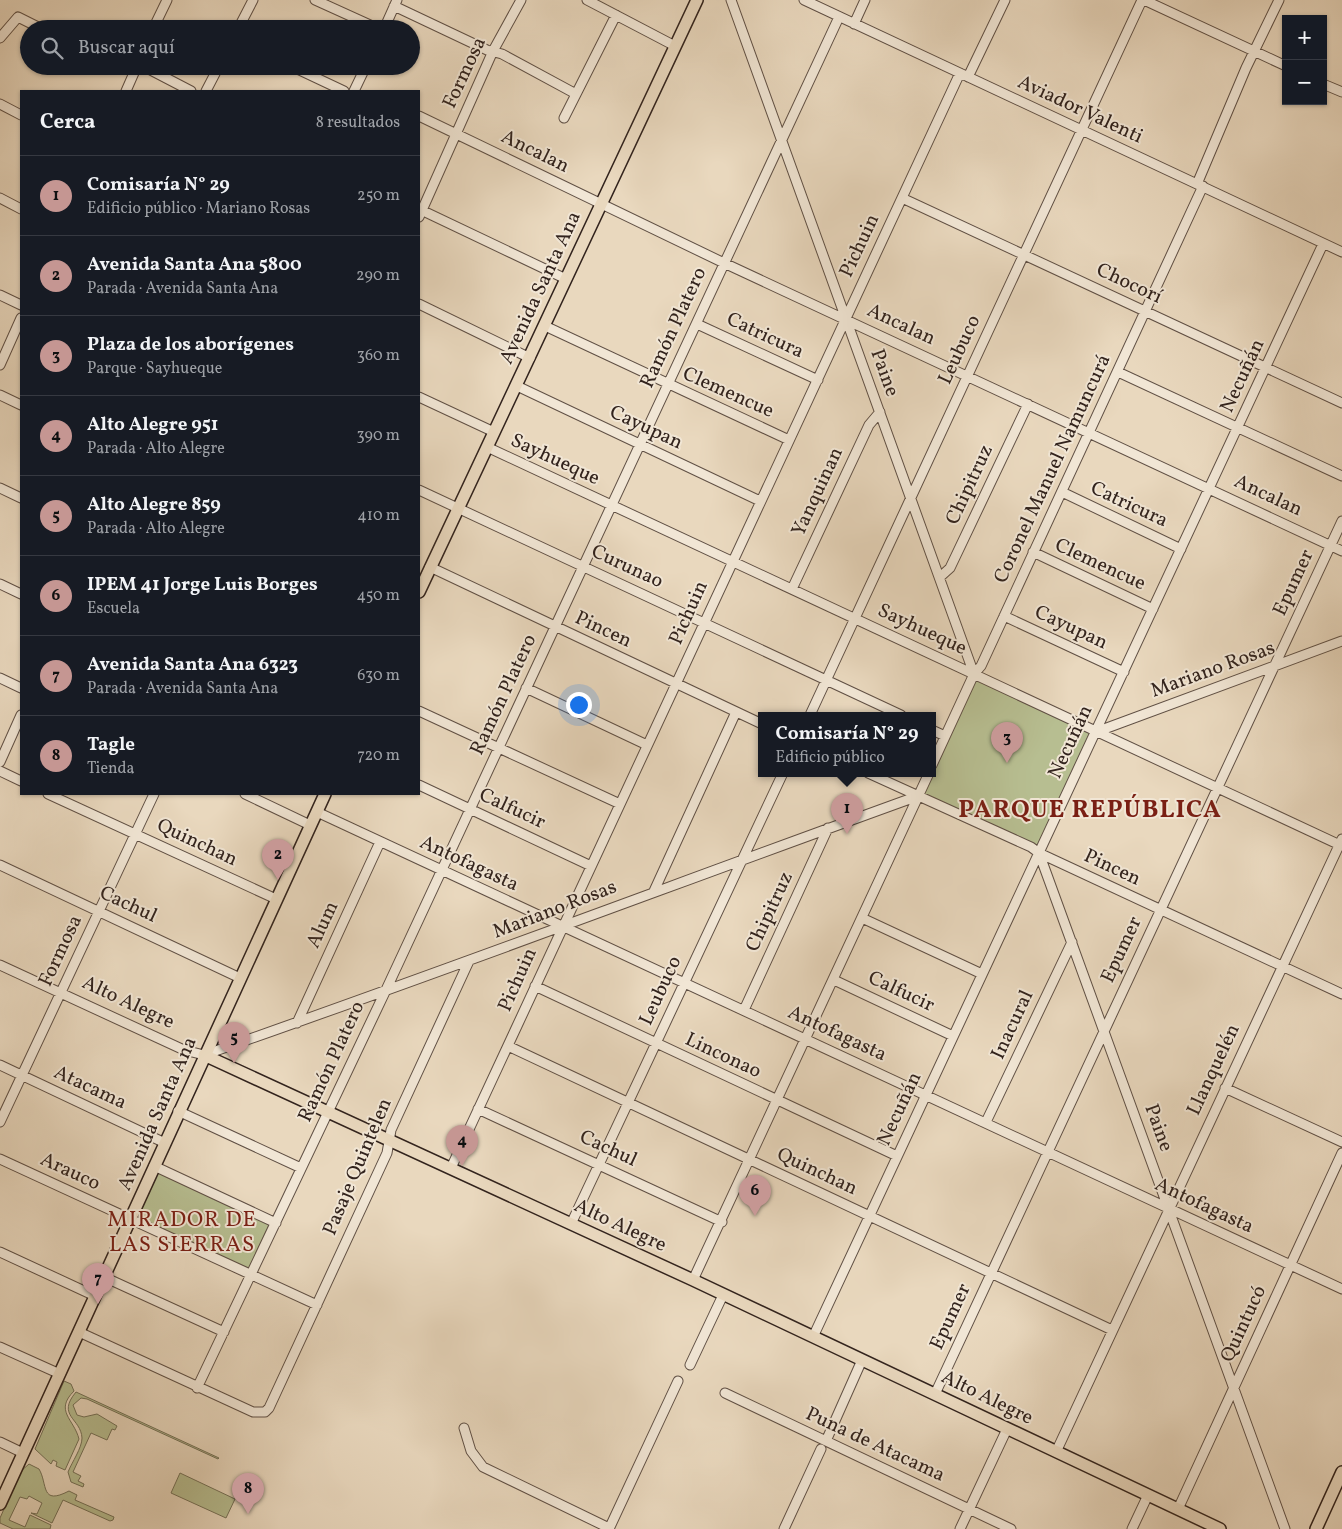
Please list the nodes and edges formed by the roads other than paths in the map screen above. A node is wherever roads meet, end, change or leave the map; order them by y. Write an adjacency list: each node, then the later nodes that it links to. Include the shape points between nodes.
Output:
1 (167, 0): 17 (street)
2 (253, 0): 18 (street)
3 (315, 0): 19 (street)
4 (521, 0): 24 (street, Formosa)
5 (587, 0): 14 (street)
6 (697, 0): 23 (main road, Avenida Santa Ana)
7 (731, 0): 47 (street, Paine)
8 (804, 0): 15 (street, Aviador Valenti)
9 (865, 0): 21 (street)
10 (1005, 0): 32 (street, Pichuin)
11 (1143, 0): 25 (street); 45 (street, Leubuco)
12 (1279, 0): 25 (street, Coronel Manuel Namuncurá)
13 (396, 3): 20 (street); 24 (street)
14 (616, 16): 23 (street); 40 (street)
15 (839, 17): 21 (street, Aviador Valenti); 47 (street, Ramón Platero)
16 (26, 20): 22 (street, via 21,17 15,19)
17 (157, 20)
18 (243, 20)
19 (359, 20)
20 (388, 20)
21 (854, 24): 32 (street, Aviador Valenti)
22 (0, 38)
23 (675, 46): 51 (main road, Avenida Santa Ana)
24 (493, 51): 40 (street); 46 (street, Formosa)
25 (1254, 51): 26 (street); 48 (street, Coronel Manuel Namuncurá)
26 (1282, 64)
27 (133, 75): 34 (street)
28 (160, 75): 35 (street)
29 (214, 75): 36 (street)
30 (310, 75): 37 (street)
31 (363, 75): 38 (street)
32 (964, 75): 45 (street, Aviador Valenti); 50 (street, Pichuin)
33 (1327, 86): 39 (street)
34 (126, 90)
35 (189, 90)
36 (207, 90)
37 (342, 90)
38 (358, 90)
39 (1342, 92)
40 (576, 94): 44 (street)
41 (0, 104): 42 (street)
42 (20, 114)
43 (420, 116): 46 (street, Ancalan)
44 (564, 118)
45 (1083, 131): 48 (street, Aviador Valenti); 56 (street, Leubuco)
46 (456, 133): 51 (street, Ancalan); 53 (street, Formosa)
47 (781, 141): 57 (street, Ramón Platero); 63 (street, Paine)
48 (1200, 185): 54 (street, Aviador Valenti); 62 (street, Coronel Manuel Namuncurá)
49 (0, 198): 52 (street)
50 (902, 198): 56 (street, Chocorí); 63 (street, Pichuin)
51 (601, 203): 57 (street, Ancalan); 58 (main road, Avenida Santa Ana)
52 (20, 208)
53 (420, 212): 58 (street)
54 (1323, 244): 55 (street, Aviador Valenti); 69 (street, Necuñán)
55 (1342, 251)
56 (1024, 255): 62 (street, Chocorí); 71 (street, Leubuco)
57 (724, 263): 63 (street, Ancalan); 65 (street, Ramón Platero)
58 (566, 279): 66 (main road, Avenida Santa Ana)
59 (0, 295): 61 (street)
60 (420, 304): 67 (street)
61 (20, 305)
62 (1145, 310): 69 (street, Chocorí); 70 (street, Coronel Manuel Namuncurá)
63 (846, 319): 71 (street, Ancalan); 72 (street, Pichuin); 80 (street, Paine)
64 (20, 320): 68 (street)
65 (697, 324): 72 (street, Catricura); 73 (street, Ramón Platero)
66 (545, 326): 67 (main road, Avenida Santa Ana); 73 (street, Clemencue)
67 (530, 358): 74 (main road, Avenida Santa Ana)
68 (0, 366)
69 (1266, 367): 77 (street, Chocorí); 81 (street, Necuñán)
70 (1118, 372): 81 (street); 83 (street, Coronel Manuel Namuncurá)
71 (967, 376): 78 (street, Ancalan); 93 (street, Leubuco)
72 (818, 380): 84 (street, Pichuin)
73 (668, 385): 84 (street, Clemencue); 85 (street, Ramón Platero)
74 (517, 386): 82 (main road, Avenida Santa Ana); 85 (street, Cayupan)
75 (0, 395): 79 (street)
76 (420, 397): 82 (street, Sayhueque)
77 (1342, 403)
78 (1028, 404): 83 (street, Ancalan); 105 (street, Chipitruz, via 950,568)
79 (20, 405)
80 (880, 412): 93 (street, Paine); 108 (street, Yanquinan, via 869,424)
81 (1238, 428): 87 (street); 89 (street, Necuñán)
82 (494, 432): 86 (main road, Avenida Santa Ana)
83 (1089, 432): 89 (street, Ancalan); 91 (street, Coronel Manuel Namuncurá)
84 (789, 440): 94 (street, Pichuin)
85 (639, 444): 94 (street, Cayupan); 95 (street, Ramón Platero)
86 (487, 447): 95 (street, Sayhueque); 96 (main road, Avenida Santa Ana)
87 (1342, 476)
88 (0, 488): 92 (street)
89 (1209, 488): 98 (street, Ancalan); 99 (street, Necuñán)
90 (420, 490): 96 (street, Curunao)
91 (1062, 492): 99 (street, Catricura); 101 (street, Coronel Manuel Namuncurá)
92 (20, 498)
93 (911, 498): 105 (street, Paine); 112 (street, Leubuco)
94 (760, 501): 102 (street, Pichuin)
95 (612, 506): 102 (street, Sayhueque); 103 (street, Ramón Platero)
96 (458, 508): 103 (street, Curunao); 104 (main road, Avenida Santa Ana)
97 (1342, 521): 98 (street, Epumer)
98 (1331, 546): 100 (street, Ancalan); 116 (street, Epumer)
99 (1181, 549): 110 (street, Necuñán)
100 (1342, 551)
101 (1033, 552): 110 (street, Clemencue); 111 (street, Coronel Manuel Namuncurá)
102 (732, 561): 108 (street, Sayhueque); 113 (street, Pichuin)
103 (583, 566): 113 (street, Curunao); 114 (street, Ramón Platero)
104 (430, 567): 107 (main road, Avenida Santa Ana); 114 (street, Pincen)
105 (940, 577): 118 (street, Paine)
106 (0, 584): 109 (street)
107 (420, 589)
108 (792, 589): 112 (street, Sayhueque)
109 (20, 594)
110 (1153, 609): 117 (street, Necuñán)
111 (1004, 616): 117 (street, Cayupan); 118 (street, Coronel Manuel Namuncurá, via 981,666)
112 (854, 618): 118 (street, Sayhueque); 120 (street, Leubuco)
113 (704, 623): 120 (street, Curunao); 121 (street, Pichuin)
114 (555, 627): 121 (street, Pincen); 123 (street, Ramón Platero)
115 (1342, 641): 116 (street, Mariano Rosas)
116 (1274, 666): 131 (street, Mariano Rosas); 143 (street, Epumer)
117 (1124, 672): 131 (street, Necuñán)
118 (974, 674): 131 (street, Sayhueque); 132 (street, Coronel Manuel Namuncurá)
119 (0, 678): 122 (street)
120 (826, 680): 126 (street, Leubuco); 127 (street, Curunao)
121 (676, 684): 125 (street, Pincen); 133 (street, Pichuin)
122 (20, 688)
123 (526, 688): 133 (street); 134 (street, Ramón Platero)
124 (420, 711): 134 (street)
125 (736, 712): 129 (street, Pincen); 162 (street)
126 (811, 712)
127 (895, 712)
128 (20, 717): 136 (street)
129 (758, 722)
130 (936, 732): 132 (street)
131 (1096, 732): 143 (street, Sayhueque); 157 (street, Necuñán)
132 (945, 736): 135 (street, Coronel Manuel Namuncurá)
133 (648, 745): 149 (street, Pichuin)
134 (498, 748): 149 (street); 150 (street, Ramón Platero)
135 (936, 756)
136 (0, 762)
137 (0, 771): 141 (street)
138 (781, 777): 158 (street, Leubuco)
139 (877, 777): 148 (street, Pincen)
140 (927, 777): 148 (street)
141 (20, 781)
142 (420, 785): 150 (street, Calfucir)
143 (1218, 789): 156 (street, Sayhueque); 164 (street, Epumer)
144 (50, 795): 154 (street, Quinchan)
145 (154, 795): 154 (street, Formosa)
146 (247, 795): 152 (street)
147 (325, 795): 151 (main road, Avenida Santa Ana)
148 (918, 796): 153 (street, Mariano Rosas); 157 (street, Pincen); 166 (street)
149 (620, 804): 160 (street, Pichuin)
150 (470, 809): 160 (street, Calfucir); 161 (street, Ramón Platero)
151 (317, 812): 152 (main road, Avenida Santa Ana); 155 (street, Antofagasta)
152 (310, 826): 163 (main road, Avenida Santa Ana)
153 (828, 828): 158 (street, Mariano Rosas); 180 (street, Chipitruz)
154 (135, 834): 163 (street, Quinchan); 165 (street, Formosa)
155 (380, 842): 161 (street, Antofagasta); 181 (street, Alum)
156 (1341, 844): 171 (street, Llanquelén)
157 (1039, 853): 164 (street, Pincen); 168 (street, Paine); 172 (street, Necuñán)
158 (741, 861): 162 (street, Mariano Rosas); 175 (street, Leubuco)
159 (0, 865): 165 (street, Cachul)
160 (591, 866): 167 (street, Pichuin)
161 (441, 870): 167 (street, Antofagasta); 177 (street, Ramón Platero)
162 (654, 891): 167 (street, Mariano Rosas)
163 (276, 899): 173 (main road, Avenida Santa Ana)
164 (1160, 909): 171 (street, Pincen); 182 (street, Epumer)
165 (99, 911): 173 (street, Cachul); 178 (street, Formosa)
166 (862, 918): 172 (street); 174 (street)
167 (562, 927): 169 (street, Mariano Rosas); 175 (street, Antofagasta); 176 (street, Pichuin)
168 (1072, 942): 182 (street, Paine); 198 (street, Inacural)
169 (469, 961): 177 (street, Mariano Rosas); 199 (street, Pasaje Quintelen, via 391,1130)
170 (0, 965): 178 (street, Alto Alegre)
171 (1282, 966): 179 (street, Pincen); 190 (street, Llanquelén)
172 (982, 974): 183 (street, Necuñán)
173 (240, 978): 187 (main road, Avenida Santa Ana)
174 (834, 980): 183 (street, Calfucir); 184 (street)
175 (685, 982): 180 (street, Antofagasta); 185 (street, Leubuco)
176 (535, 986): 185 (street, Linconao); 186 (street, Pichuin)
177 (385, 992): 181 (street, Mariano Rosas); 196 (street, Ramón Platero)
178 (61, 993): 187 (street, Alto Alegre, via 184,1050); 189 (street, Formosa)
179 (1342, 994)
180 (744, 1010): 184 (street, Antofagasta)
181 (297, 1023): 187 (street, Mariano Rosas)
182 (1104, 1030): 202 (street, Epumer); 211 (street, Paine)
183 (953, 1036): 191 (street, Necuñán)
184 (806, 1039): 191 (street, Antofagasta); 192 (street)
185 (656, 1044): 192 (street, Linconao); 193 (street, Leubuco)
186 (508, 1046): 193 (street, Quinchan); 194 (street, Pichuin)
187 (204, 1056): 195 (main road, Avenida Santa Ana); 196 (main road, Alto Alegre)
188 (0, 1065): 189 (street, Atacama)
189 (23, 1076): 197 (street, Formosa); 200 (street, Atacama)
190 (1225, 1088): 201 (street); 211 (street, Llanquelén)
191 (926, 1095): 198 (street, Antofagasta); 204 (street, Necuñán)
192 (778, 1101): 204 (street, Linconao); 206 (street)
193 (628, 1103): 206 (street, Quinchan); 207 (street, Leubuco)
194 (478, 1109): 207 (street, Cachul); 210 (street, Pichuin)
195 (178, 1111): 200 (main road, Avenida Santa Ana); 209 (street)
196 (328, 1112): 199 (main road, Alto Alegre); 209 (street, Ramón Platero)
197 (0, 1122)
198 (986, 1122): 202 (street, Antofagasta)
199 (390, 1140): 210 (main road, Alto Alegre); 226 (street, Pasaje Quintelen, via 388,1153)
200 (165, 1142): 208 (main road, Avenida Santa Ana)
201 (1342, 1142)
202 (1047, 1152): 211 (street, Antofagasta); 219 (street, Epumer)
203 (1342, 1153): 218 (street, Quintucó)
204 (897, 1156): 212 (street, Necuñán)
205 (0, 1159): 213 (street, Arauco)
206 (750, 1160): 212 (street, Quinchan); 215 (street)
207 (599, 1164): 215 (street, Cachul); 216 (street, Leubuco)
208 (154, 1166): 213 (main road, Avenida Santa Ana); 214 (street)
209 (301, 1168): 214 (street, Ramón Platero)
210 (451, 1168): 216 (main road, Alto Alegre)
211 (1168, 1208): 218 (street, Antofagasta); 227 (street, Llanquelén); 236 (street, Paine)
212 (870, 1216): 219 (street, Quinchan); 230 (street, Necuñán)
213 (131, 1220): 220 (street, Arauco); 221 (main road, Avenida Santa Ana)
214 (276, 1222): 220 (street, Ramón Platero)
215 (722, 1222): 222 (street)
216 (571, 1224): 222 (main road, Alto Alegre)
217 (0, 1252): 225 (street)
218 (1290, 1265): 223 (street, Antofagasta); 236 (street, Quintucó)
219 (991, 1272): 227 (street, Quinchan); 239 (street, Epumer)
220 (252, 1275): 226 (street, Arauco); 229 (street, Ramón Platero)
221 (104, 1277): 225 (main road, Avenida Santa Ana); 229 (street)
222 (693, 1280): 224 (main road, Alto Alegre)
223 (1342, 1289)
224 (723, 1295): 230 (main road, Alto Alegre); 233 (street)
225 (95, 1296): 228 (main road, Avenida Santa Ana)
226 (317, 1305): 237 (street, Pasaje Quintelen, via 265,1412 253,1412)
227 (1112, 1330): 244 (street, Llanquelén)
228 (79, 1332): 234 (main road, Avenida Santa Ana); 237 (street)
229 (224, 1332): 237 (street, Ramón Platero)
230 (813, 1337): 232 (main road, Alto Alegre)
231 (0, 1347): 234 (street)
232 (862, 1360): 239 (main road, Alto Alegre); 243 (street)
233 (690, 1365)
234 (60, 1374): 245 (main road, Avenida Santa Ana)
235 (678, 1381): 251 (street)
236 (1234, 1386): 249 (street, Quintucó); 257 (street, Paine)
237 (197, 1388)
238 (724, 1393): 243 (street, Puna de Atacama)
239 (935, 1394): 241 (main road, Alto Alegre)
240 (464, 1428): 251 (street, via 471,1451 483,1468)
241 (1008, 1429): 244 (main road, Alto Alegre); 250 (street)
242 (0, 1442): 245 (street)
243 (824, 1445): 250 (street, Puna de Atacama); 252 (street)
244 (1056, 1452): 247 (main road, Alto Alegre)
245 (23, 1453): 248 (main road, Avenida Santa Ana)
246 (1342, 1472): 258 (main road)
247 (1148, 1495): 249 (main road, Alto Alegre); 255 (street)
248 (0, 1504)
249 (1178, 1509): 256 (main road, Alto Alegre)
250 (970, 1510): 253 (street); 254 (street, Puna de Atacama)
251 (609, 1529)
252 (784, 1529)
253 (960, 1529)
254 (1011, 1529)
255 (1132, 1529)
256 (1220, 1529)
257 (1285, 1529)
258 (1316, 1529)

